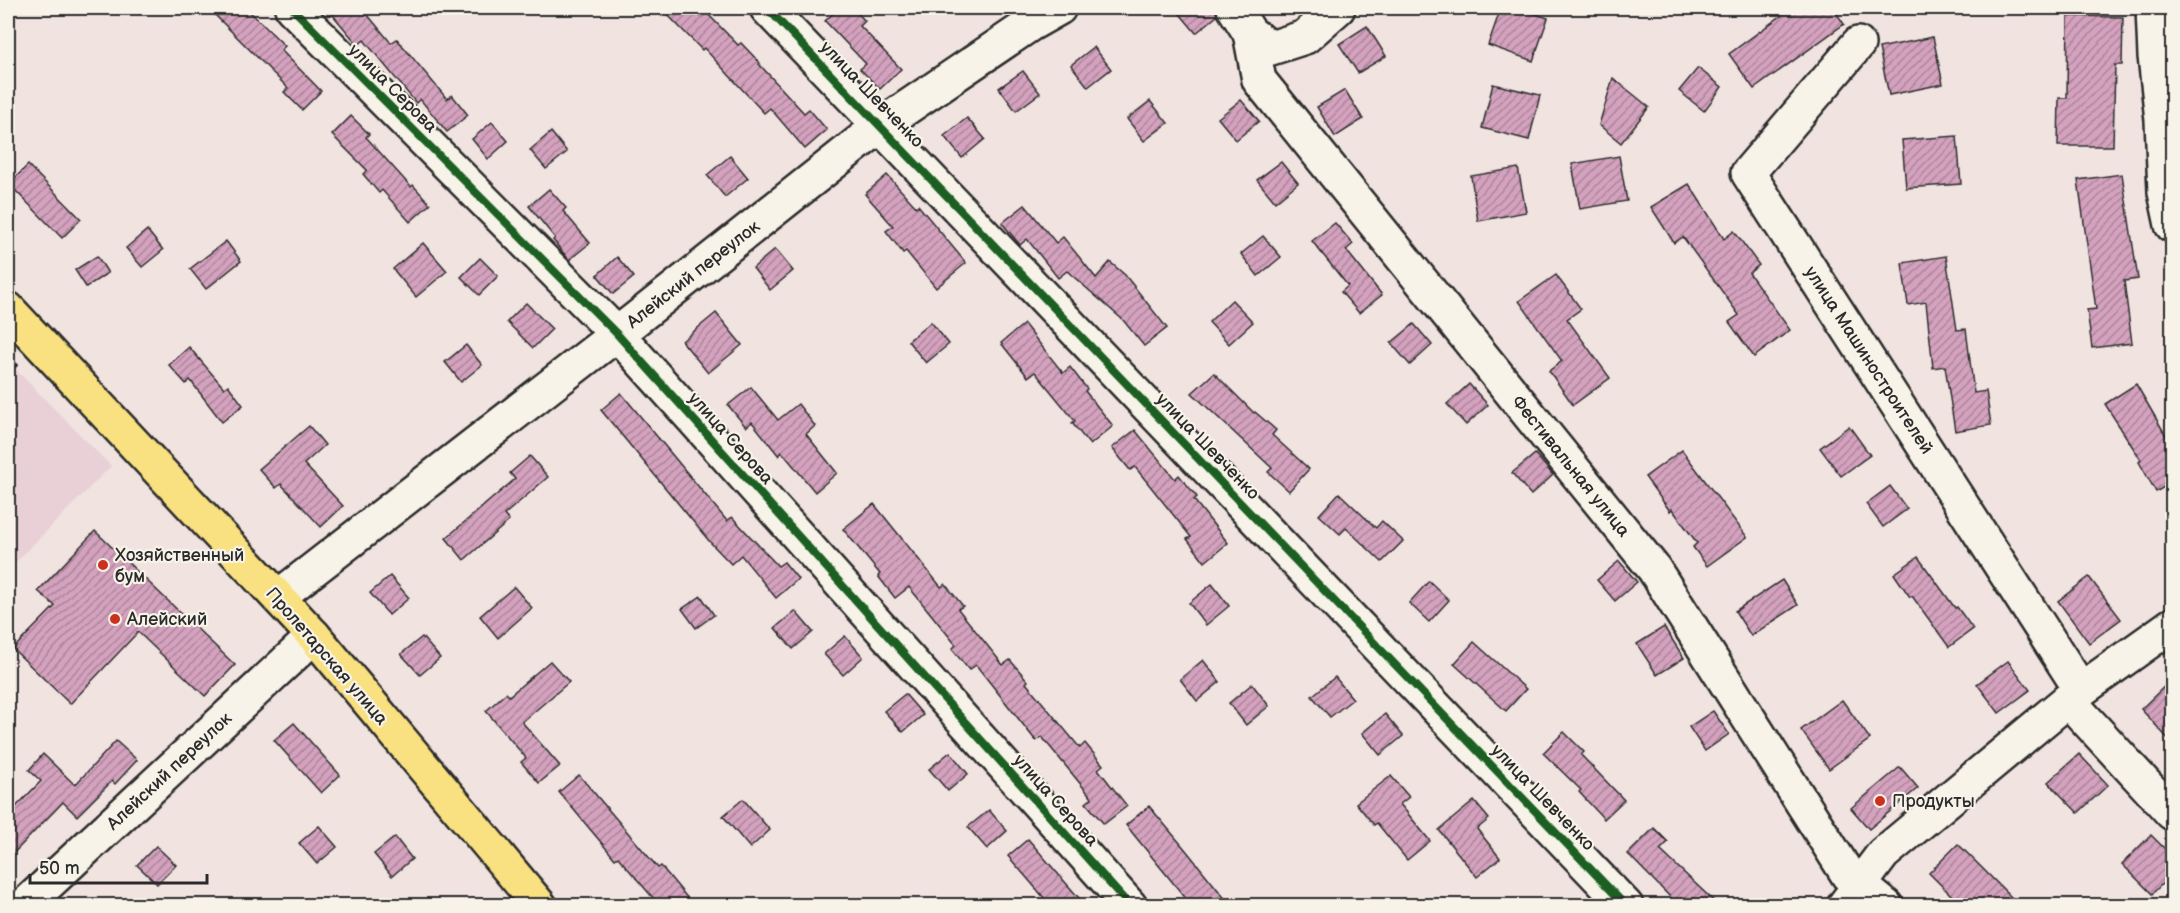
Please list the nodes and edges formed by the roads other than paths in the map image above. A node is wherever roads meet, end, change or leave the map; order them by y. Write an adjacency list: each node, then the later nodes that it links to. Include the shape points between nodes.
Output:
1 (292, 8): 12 (street, улица Серова)
2 (767, 8): 9 (street, улица Шевченко)
3 (1059, 8): 6 (street, Алейский переулок)
4 (1338, 8): 7 (street, via 1305,37 1271,48)
5 (2153, 8): 10 (street, via 2165,192)
6 (1022, 16): 9 (street, Алейский переулок)
7 (1242, 20): 18 (street, Фестивальная улица, via 1259,80 1654,569)
8 (1858, 44): 16 (street, улица Машиностроителей, via 1748,173)
9 (881, 125): 12 (street, Алейский переулок); 24 (street, улица Шевченко)
10 (2172, 225)
11 (8, 309): 13 (main road, Пролетарская улица)
12 (617, 334): 13 (street, Алейский переулок); 23 (street, улица Серова)
13 (278, 597): 15 (main road, Пролетарская улица)
14 (2172, 625): 16 (street)
15 (314, 636): 21 (street, Алейский переулок); 22 (main road, Пролетарская улица)
16 (2075, 695): 17 (street, улица Машиностроителей); 18 (street, via 1883,854)
17 (2172, 813)
18 (1863, 899)
19 (8, 901): 20 (street)
20 (12, 906)
21 (24, 906)
22 (540, 906)
23 (1130, 906)
24 (1626, 906)

